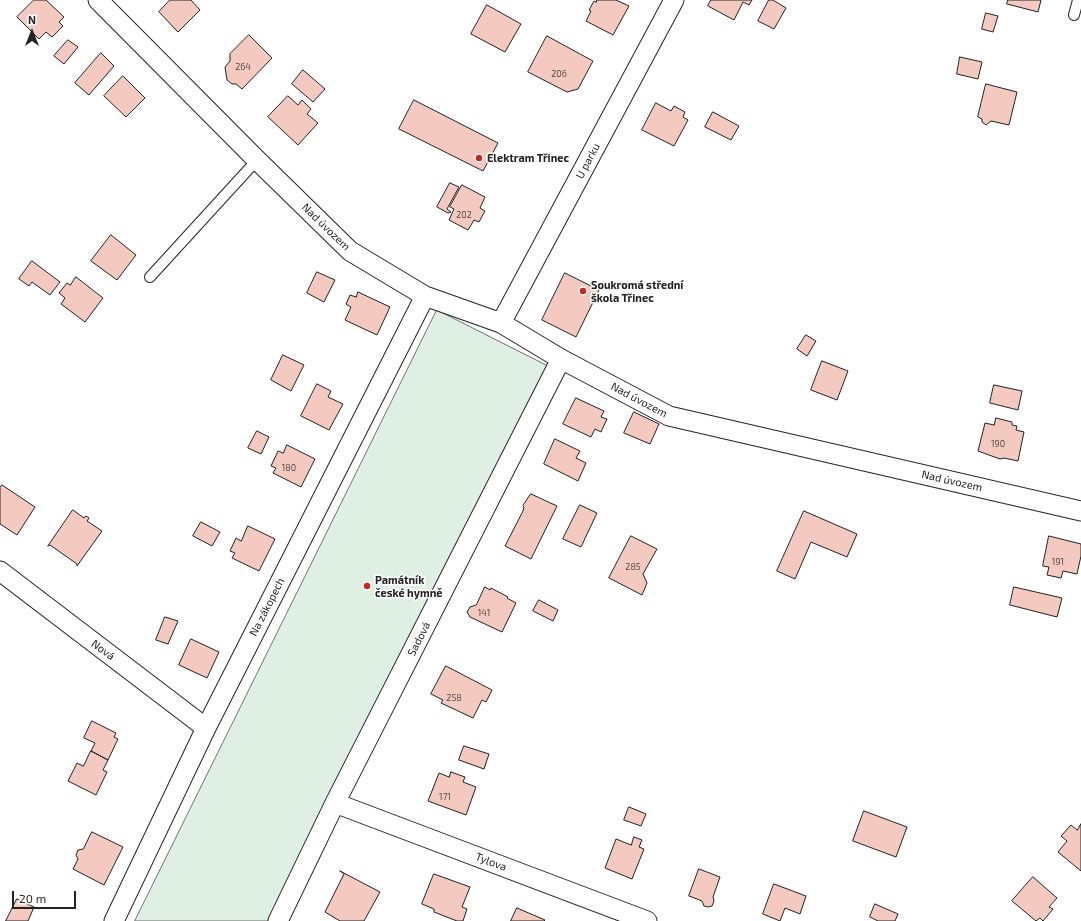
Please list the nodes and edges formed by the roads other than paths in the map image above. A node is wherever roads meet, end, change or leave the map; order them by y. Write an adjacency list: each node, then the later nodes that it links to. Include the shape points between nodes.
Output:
1 (98, 0): 5 (street, Nad úvozem)
2 (674, 0): 8 (street, U parku)
3 (1078, 0): 4 (lane)
4 (1074, 15)
5 (257, 160): 6 (lane); 7 (street, Nad úvozem, via 350,251)
6 (150, 277)
7 (425, 296): 8 (street, Nad úvozem); 12 (street, Na zákopech)
8 (501, 323): 9 (street, Nad úvozem)
9 (561, 358): 10 (street, Nad úvozem, via 669,416); 13 (street, Sadová)
10 (1081, 511)
11 (0, 571): 12 (street, Nová)
12 (206, 728): 14 (street, Na zákopech)
13 (335, 803): 15 (street, Sadová); 16 (street, Tylova)
14 (114, 921)
15 (278, 921)
16 (647, 921)

